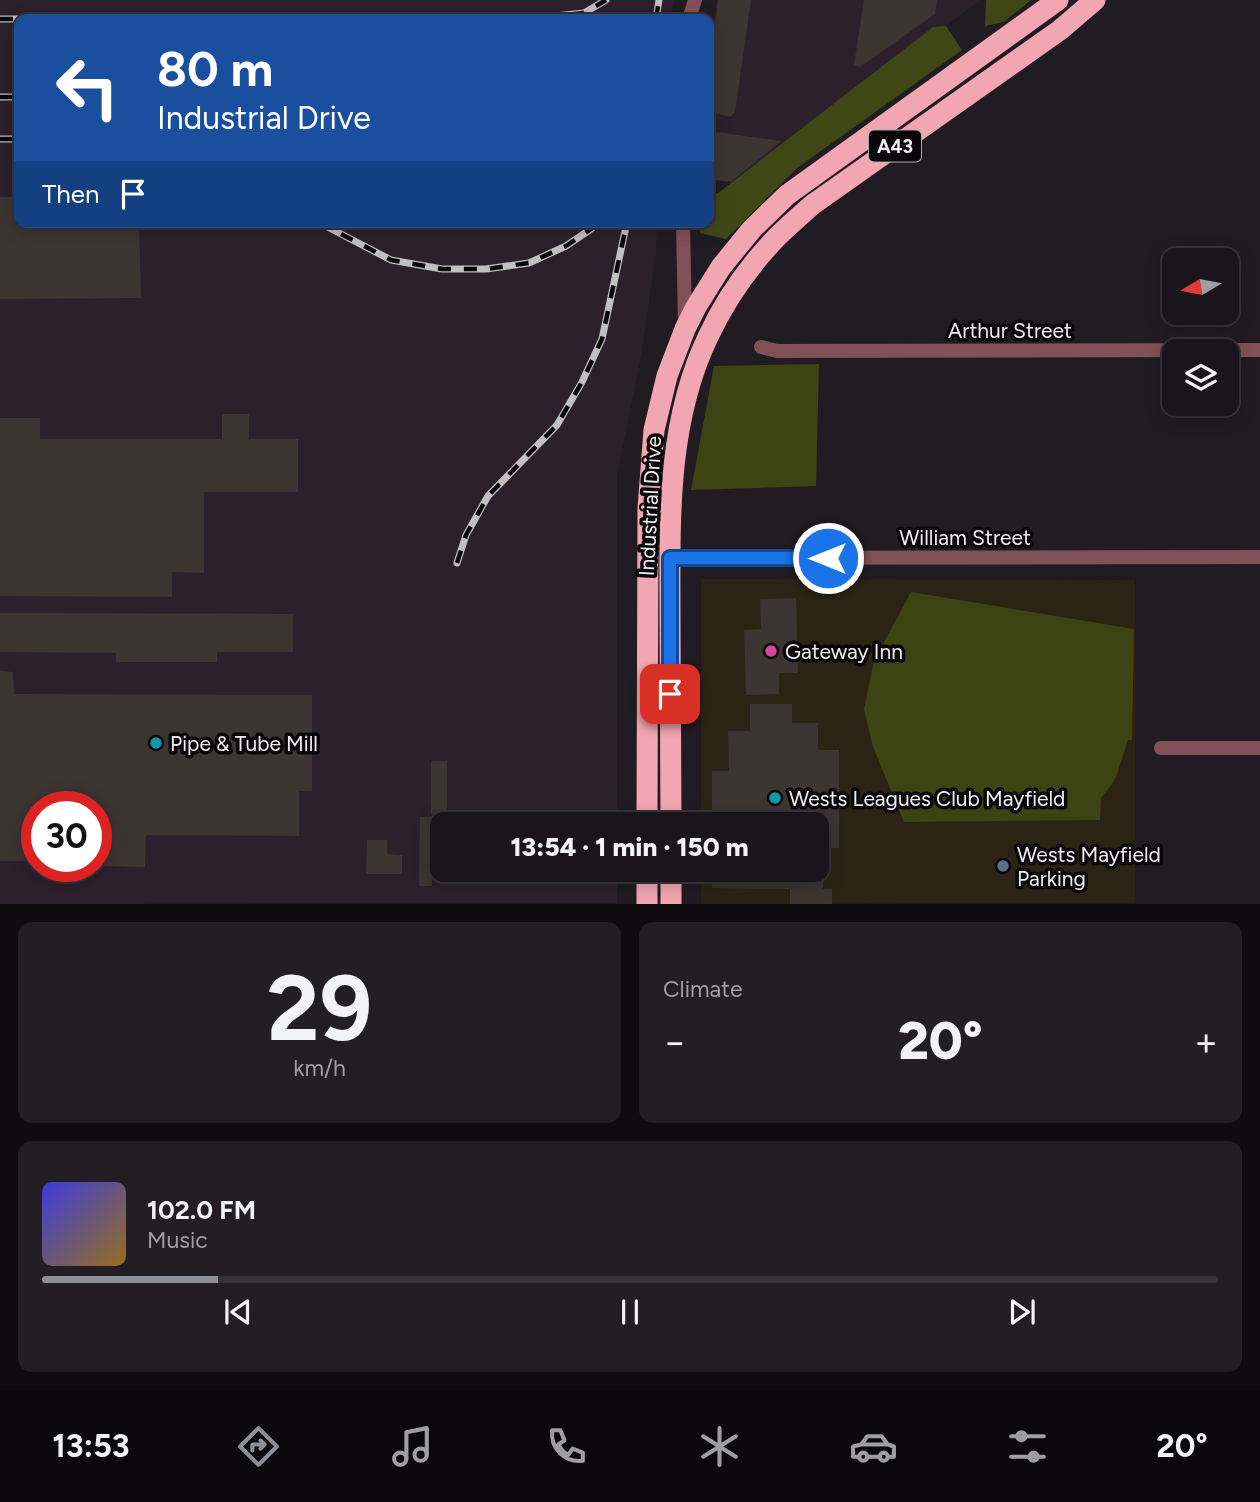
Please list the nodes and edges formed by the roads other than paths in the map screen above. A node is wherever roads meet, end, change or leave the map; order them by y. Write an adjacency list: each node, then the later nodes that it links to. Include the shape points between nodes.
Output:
1 (1058, 0): 4 (highway, Industrial Drive / A43, via 787,195 721,267)
2 (1095, 0): 8 (highway, Industrial Drive / A43, via 1060,30 813,205 777,237 744,275 707,339 689,384)
3 (683, 228): 4 (street)
4 (685, 329): 7 (highway, Industrial Drive / A43, via 667,376)
5 (761, 347): 6 (street, Arthur Street, via 777,351)
6 (1260, 350)
7 (652, 456): 8 (street); 13 (highway, Industrial Drive / A43)
8 (675, 457): 10 (highway, Industrial Drive / A43)
9 (1260, 557): 10 (street, William Street)
10 (670, 558): 14 (highway, Industrial Drive / A43)
11 (1161, 748): 12 (street)
12 (1260, 748)
13 (647, 812)
14 (671, 812)
15 (647, 882): 17 (highway)
16 (671, 882): 18 (highway)
17 (647, 904)
18 (671, 904)

